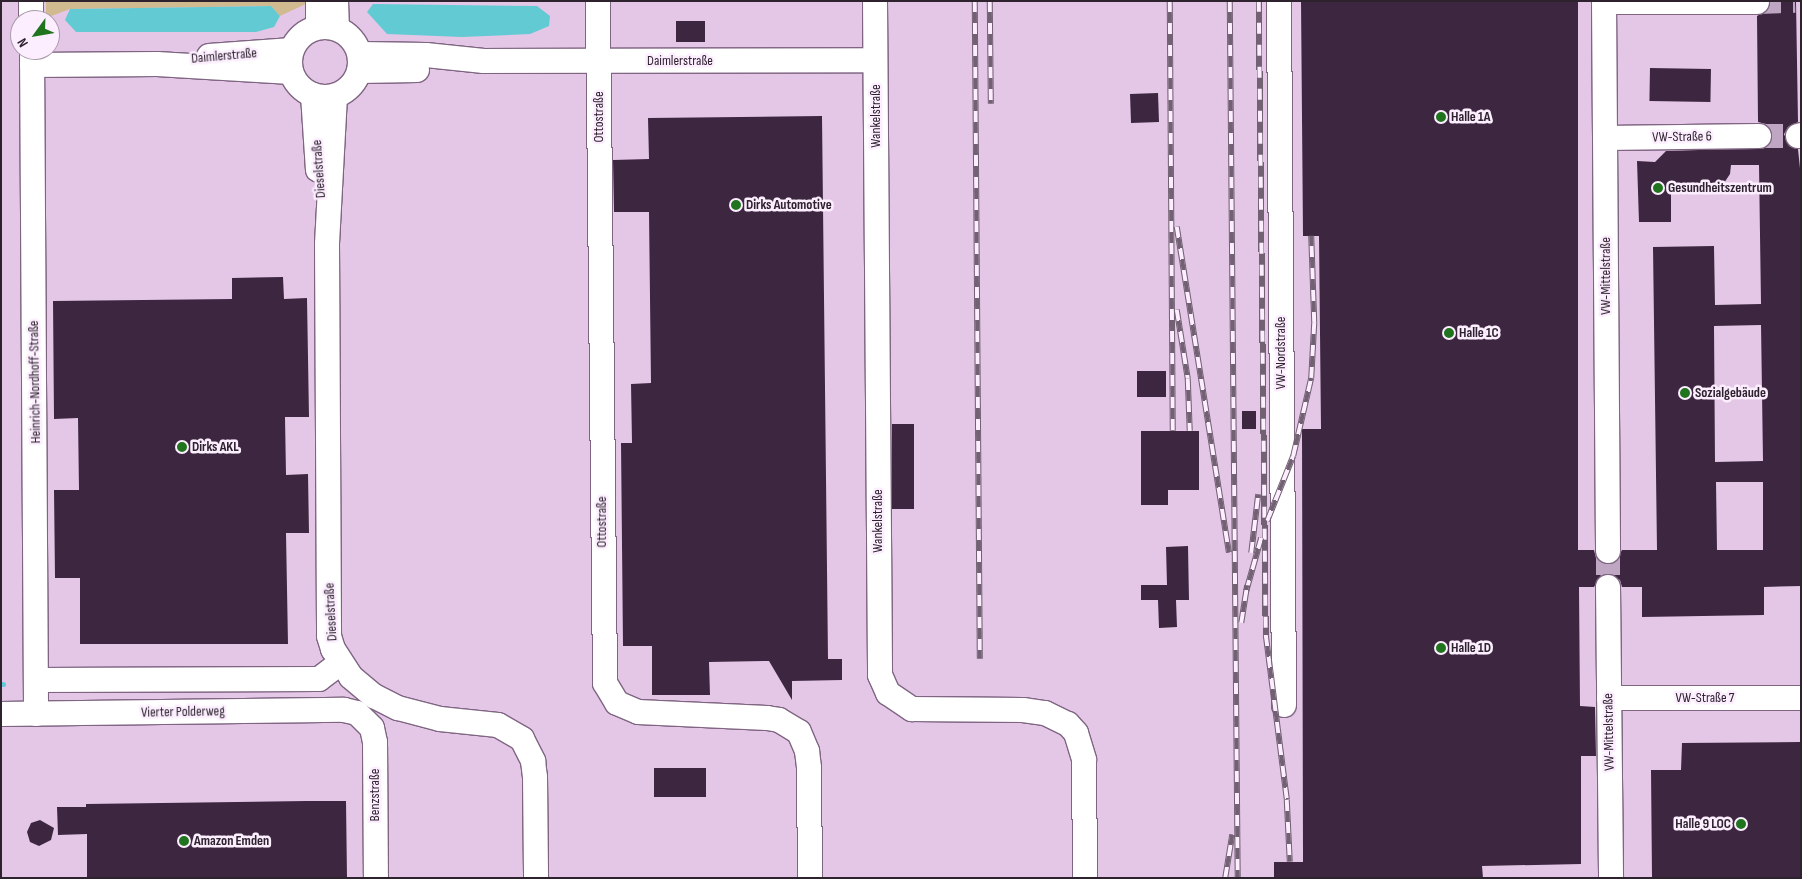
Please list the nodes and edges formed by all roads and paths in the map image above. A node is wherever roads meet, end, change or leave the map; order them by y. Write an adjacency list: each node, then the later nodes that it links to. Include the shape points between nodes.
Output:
1 (318, 1): 8 (street)
2 (336, 1): 8 (street)
3 (598, 1): 14 (street, Ottostraße)
4 (875, 1): 11 (street, Wankelstraße)
5 (1278, 1): 24 (street, VW-Nordstraße)
6 (1604, 1): 7 (street); 17 (street, VW-Mittelstraße)
7 (1757, 2)
8 (328, 28): 12 (street, via 299,37); 13 (street, via 352,38)
9 (60, 59): 12 (street, Daimlerstraße, via 157,64)
10 (32, 60): 21 (street, Heinrich-Nordhoff-Straße)
11 (875, 60): 14 (street, Daimlerstraße); 31 (street, Wankelstraße, via 880,675 888,693 912,709 1023,710 1044,713 1068,724 1082,745 1084,760)
12 (292, 61): 15 (street, via 300,86)
13 (359, 62): 14 (street, Daimlerstraße, via 428,69 484,62); 15 (street, via 350,87)
14 (598, 62): 30 (street, Ottostraße, via 605,683 617,703 638,712 767,718 779,720 799,732 810,768)
15 (324, 95): 20 (street, Dieselstraße, via 330,636)
16 (1759, 136): 17 (street, VW-Straße 6)
17 (1605, 138): 18 (street, VW-Mittelstraße)
18 (1608, 550)
19 (1608, 587): 22 (street, VW-Mittelstraße)
20 (340, 663): 21 (street, via 319,679); 29 (street, Dieselstraße, via 374,696 398,708 440,719 498,726 522,739 535,777)
21 (38, 680): 26 (street, Heinrich-Nordhoff-Straße)
22 (1609, 698): 23 (street, VW-Straße 7); 32 (street, VW-Mittelstraße)
23 (1801, 698)
24 (1284, 705)
25 (1, 714): 26 (street, Vierter Polderweg)
26 (36, 714): 27 (street, Vierter Polderweg, via 344,710)
27 (363, 716): 28 (street, Benzstraße, via 372,728 375,742)
28 (376, 878)
29 (536, 878)
30 (810, 878)
31 (1085, 878)
32 (1611, 878)

